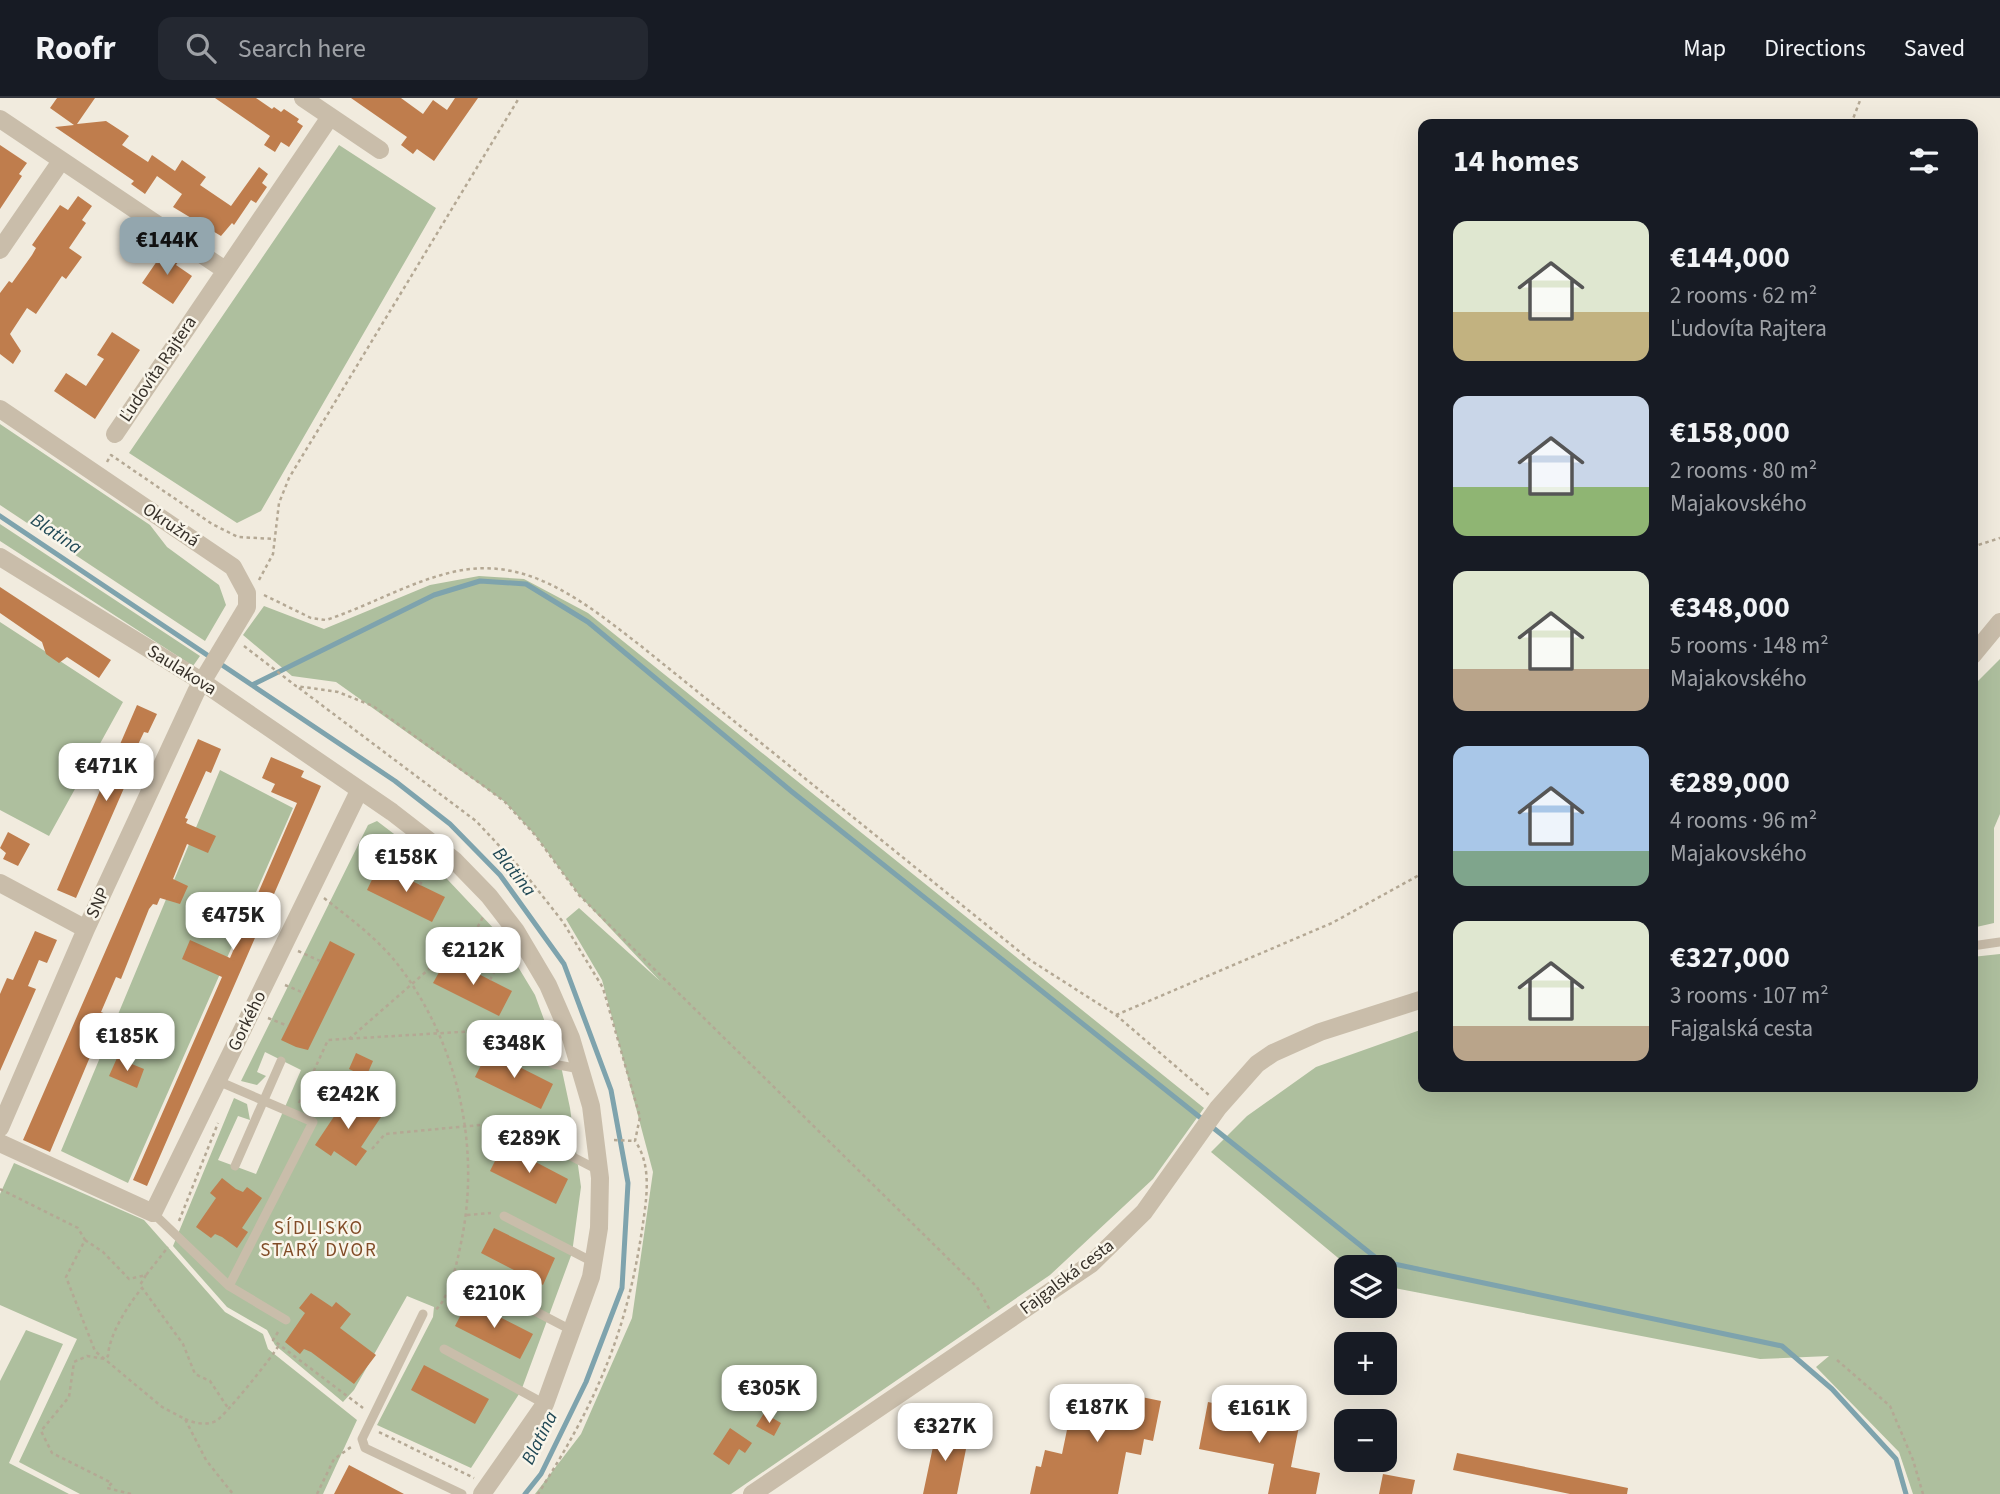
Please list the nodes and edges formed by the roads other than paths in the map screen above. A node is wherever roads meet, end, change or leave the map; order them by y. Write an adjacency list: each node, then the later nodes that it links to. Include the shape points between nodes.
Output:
1 (303, 98): 2 (street)
2 (330, 117): 4 (street); 7 (street, Ľudovíta Rajtera)
3 (0, 119): 5 (street)
4 (380, 150)
5 (61, 161): 6 (street); 7 (street)
6 (0, 250)
7 (225, 270): 9 (street, Ľudovíta Rajtera)
8 (0, 409): 13 (street, Okružná, via 233,567 247,593 247,607)
9 (114, 433)
10 (0, 557): 13 (street, Saulakova)
11 (2000, 622): 12 (street)
12 (1978, 649)
13 (204, 676): 14 (street, Saulakova); 16 (street, SNP)
14 (359, 791): 20 (street, Saulakova, via 454,860 503,913 548,985); 21 (street, Gorkého)
15 (0, 883): 16 (street)
16 (86, 929): 24 (street, SNP)
17 (1418, 1001): 40 (street, Fajgalská cesta, via 1320,1032 1273,1053 1242,1078 1121,1237 1060,1286)
18 (506, 1035): 20 (lane, via 553,1064)
19 (281, 1061): 22 (lane)
20 (580, 1069): 27 (street, Saulakova, via 591,1106)
21 (218, 1081): 22 (lane); 28 (street, Gorkého)
22 (263, 1101): 26 (lane); 32 (lane, via 313,1122)
23 (511, 1125): 27 (lane)
24 (0, 1128)
25 (0, 1143): 28 (street)
26 (235, 1166)
27 (599, 1170): 30 (street, Saulakova, via 599,1228)
28 (153, 1213): 32 (lane)
29 (504, 1216): 30 (lane)
30 (593, 1262): 35 (street, Saulakova)
31 (481, 1283): 35 (lane)
32 (229, 1286): 34 (lane)
33 (423, 1314): 39 (lane, via 362,1439 365,1448)
34 (286, 1320)
35 (573, 1331): 37 (street, Saulakova)
36 (444, 1349): 37 (lane)
37 (544, 1404): 38 (street, Saulakova)
38 (478, 1486)
39 (462, 1494)
40 (752, 1494)

